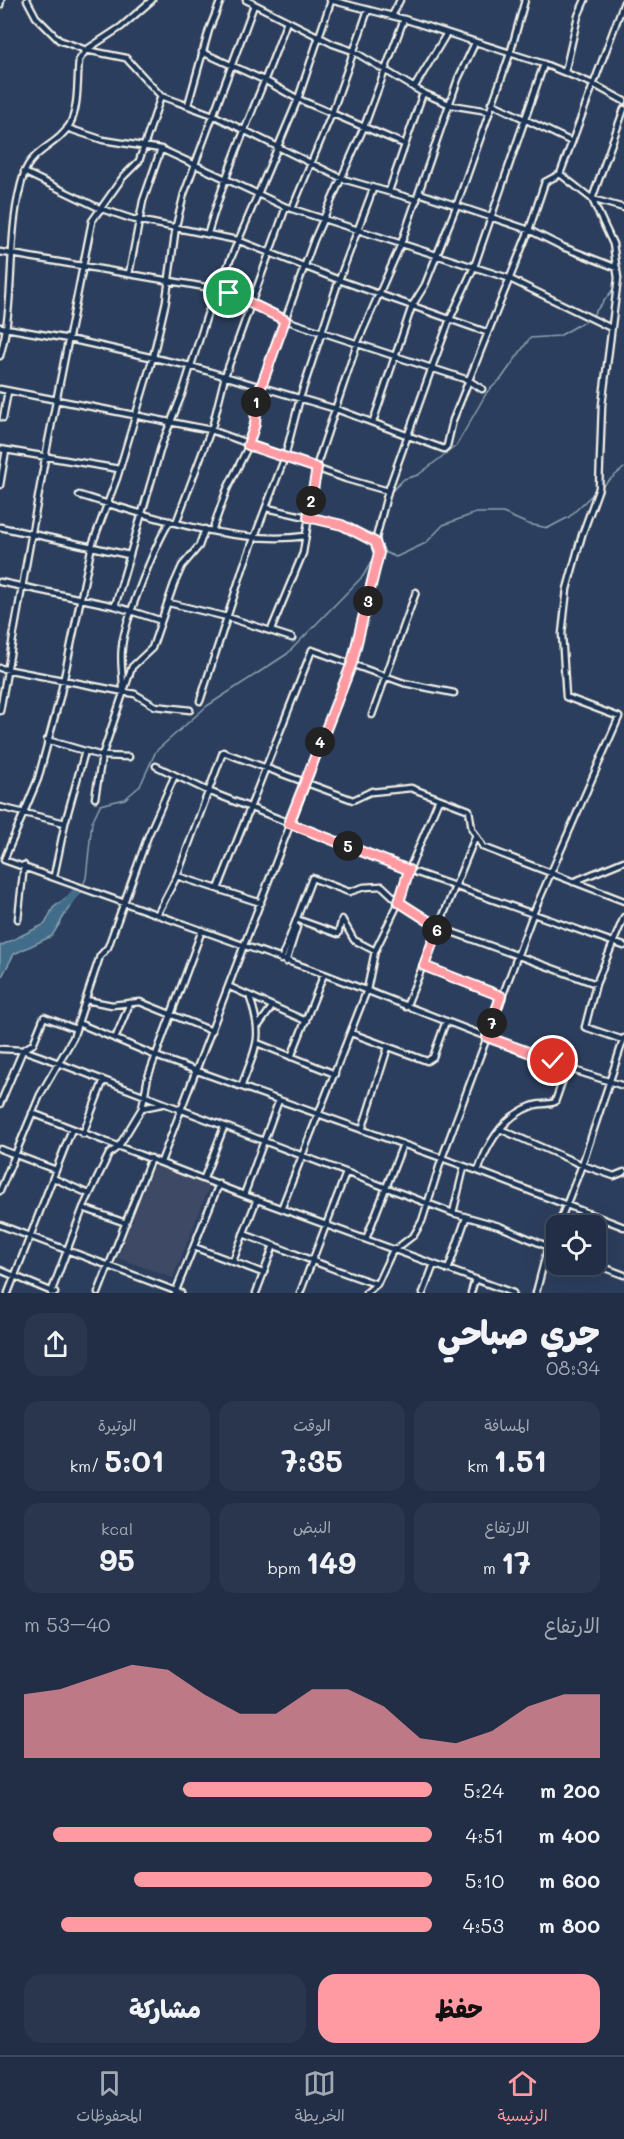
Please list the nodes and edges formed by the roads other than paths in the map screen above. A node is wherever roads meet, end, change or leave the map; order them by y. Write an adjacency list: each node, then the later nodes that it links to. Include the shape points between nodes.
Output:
1 (1, 0): 12 (street)
2 (27, 0): 22 (street, via 36,17 59,40)
3 (152, 0): 22 (street)
4 (221, 0): 24 (street)
5 (246, 0): 13 (street)
6 (331, 0): 14 (street); 20 (street)
7 (358, 0): 14 (street)
8 (400, 0): 16 (street)
9 (525, 0): 25 (street)
10 (585, 0): 29 (street)
11 (624, 2): 31 (street)
12 (0, 5)
13 (254, 5): 18 (street); 27 (street)
14 (354, 6): 15 (street)
15 (368, 10): 16 (street); 23 (street)
16 (392, 16): 17 (street)
17 (404, 19): 19 (street); 28 (street)
18 (287, 21): 20 (street); 30 (street)
19 (447, 33): 21 (street); 32 (street)
20 (320, 37): 23 (street); 35 (street)
21 (475, 43): 25 (street); 39 (street)
22 (86, 50): 34 (street, via 126,58); 46 (street, via 79,60 73,118)
23 (352, 51): 28 (street); 42 (street)
24 (202, 52): 27 (street); 38 (street)
25 (510, 54): 26 (street); 37 (street)
26 (544, 64): 29 (street); 44 (street)
27 (234, 66): 30 (street); 43 (street)
28 (385, 69): 32 (street); 45 (street)
29 (565, 72): 31 (street)
30 (266, 81): 35 (street); 47 (street)
31 (593, 84): 36 (street); 48 (street)
32 (414, 88): 33 (street)
33 (423, 93): 39 (street); 49 (street)
34 (161, 96): 38 (street); 50 (street)
35 (298, 99): 42 (street); 51 (street)
36 (624, 101)
37 (491, 103): 41 (street); 44 (street)
38 (188, 105): 43 (street)
39 (451, 105): 41 (street); 61 (street)
40 (624, 109): 63 (street)
41 (488, 111): 65 (street)
42 (332, 113): 45 (street); 54 (street)
43 (213, 115): 47 (street); 53 (street)
44 (525, 119): 48 (street); 69 (street)
45 (364, 127): 49 (street); 58 (street)
46 (67, 128): 50 (street, via 92,138); 55 (street)
47 (245, 131): 51 (street); 57 (street)
48 (572, 142): 56 (street)
49 (404, 144): 60 (street)
50 (145, 146): 52 (street); 66 (street, via 139,161)
51 (277, 148): 54 (street); 62 (street)
52 (160, 149): 53 (street); 71 (street)
53 (194, 164): 57 (street); 72 (street)
54 (310, 165): 58 (street); 67 (street)
55 (24, 171): 66 (street); 79 (street)
56 (560, 174): 63 (street); 74 (street, via 545,182)
57 (224, 177): 62 (street); 75 (street)
58 (343, 179): 59 (street); 70 (street)
59 (373, 189): 60 (street); 73 (street)
60 (389, 191): 64 (street)
61 (419, 194): 64 (street); 65 (street)
62 (256, 195): 67 (street); 76 (street)
63 (592, 199): 68 (street); 85 (street, via 613,244)
64 (417, 200): 77 (street)
65 (456, 207): 69 (street); 81 (street)
66 (99, 208): 71 (street); 82 (street, via 92,221)
67 (289, 208): 70 (street); 80 (street)
68 (624, 208)
69 (491, 218): 74 (street); 84 (street)
70 (323, 219): 73 (street); 83 (street)
71 (139, 220): 72 (street); 86 (street)
72 (176, 226): 75 (street); 89 (street)
73 (357, 229): 77 (street); 88 (street)
74 (529, 230): 85 (street); 87 (street)
75 (208, 232): 76 (street)
76 (237, 240): 80 (street); 90 (street)
77 (401, 244): 81 (street); 91 (street)
78 (0, 252): 79 (street)
79 (10, 253): 82 (street); 97 (street)
80 (270, 253): 83 (street); 92 (street)
81 (438, 257): 84 (street); 93 (street)
82 (83, 267): 86 (street); 101 (street)
83 (304, 267): 88 (street); 95 (street)
84 (474, 267): 87 (street); 94 (street)
85 (617, 268): 98 (street)
86 (129, 274): 89 (street)
87 (508, 278): 98 (street); 100 (street)
88 (339, 280): 91 (street); 99 (street)
89 (170, 282): 90 (street); 105 (street)
90 (217, 290): 92 (street); 106 (street)
91 (377, 293): 93 (street); 102 (street)
92 (251, 303): 95 (street); 108 (street)
93 (412, 306): 94 (street); 103 (street)
94 (450, 319): 100 (street); 107 (street)
95 (285, 320): 99 (street); 110 (street)
96 (0, 327): 97 (street)
97 (8, 328): 101 (street); 104 (street)
98 (611, 328): 191 (street, via 602,405 599,489 567,589 562,634 566,697 619,717)
99 (322, 332): 102 (street); 114 (street)
100 (486, 332): 109 (street)
101 (69, 339): 105 (street); 115 (street)
102 (357, 344): 103 (street); 116 (street)
103 (394, 355): 107 (street); 120 (street)
104 (0, 356)
105 (153, 357): 106 (street); 117 (street)
106 (190, 366): 108 (street); 119 (street)
107 (431, 370): 109 (street); 122 (street)
108 (225, 376): 110 (street); 121 (street)
109 (468, 380): 112 (street); 122 (street, via 446,448)
110 (262, 386): 114 (street); 123 (street)
111 (0, 389): 113 (street)
112 (482, 389)
113 (8, 390): 115 (street); 118 (street)
114 (300, 398): 116 (street); 127 (street)
115 (57, 400): 117 (street); 126 (street)
116 (336, 409): 120 (street); 128 (street)
117 (134, 416): 119 (street); 129 (street)
118 (3, 418)
119 (170, 422): 121 (street); 135 (street)
120 (373, 422): 122 (street)
121 (211, 430): 123 (street); 138 (street)
122 (407, 438): 131 (street)
123 (248, 445): 127 (street); 141 (street)
124 (0, 449): 125 (street)
125 (6, 450): 126 (street); 130 (street)
126 (45, 457): 129 (street); 142 (street)
127 (285, 457): 128 (street); 134 (street)
128 (317, 468): 131 (street); 136 (street)
129 (119, 469): 133 (street)
130 (0, 485)
131 (388, 491): 145 (street)
132 (79, 495): 133 (street)
133 (108, 504): 135 (street); 146 (street)
134 (267, 508): 136 (street); 143 (street)
135 (141, 513): 137 (street); 147 (street)
136 (308, 517): 144 (street); 145 (street, via 342,525)
137 (170, 521): 138 (street); 154 (street, via 160,537)
138 (176, 523): 140 (street)
139 (0, 527): 142 (street)
140 (205, 529): 141 (street); 152 (street, via 199,546 182,566)
141 (212, 531): 143 (street)
142 (31, 534): 146 (street); 149 (street)
143 (257, 536): 144 (street, via 282,540); 155 (street)
144 (305, 536): 157 (street, via 303,554)
145 (375, 542): 159 (street, via 379,553)
146 (92, 545): 147 (street); 151 (street)
147 (129, 555): 153 (street)
148 (0, 582): 149 (street)
149 (22, 586): 151 (street); 161 (street)
150 (416, 592): 162 (street)
151 (83, 599): 153 (street); 163 (street)
152 (169, 603): 155 (street); 156 (street)
153 (115, 606): 154 (street)
154 (133, 610): 156 (street); 164 (street, via 122,646)
155 (227, 617): 157 (street); 166 (street)
156 (159, 620): 164 (street, via 152,648 132,667)
157 (271, 630): 158 (street)
158 (292, 638)
159 (352, 663): 162 (street); 175 (street, via 312,650); 177 (street)
160 (0, 668): 161 (street)
161 (8, 670): 163 (street); 168 (street)
162 (387, 675): 165 (street, via 404,683); 169 (street)
163 (62, 681): 164 (street); 170 (street)
164 (123, 693): 167 (street, via 135,694 155,706); 172 (street)
165 (454, 693)
166 (200, 701)
167 (190, 710)
168 (0, 711)
169 (372, 716)
170 (47, 740): 171 (street); 183 (street, via 38,779)
171 (85, 751): 172 (street); 184 (street)
172 (102, 756): 173 (street); 179 (street)
173 (129, 757)
174 (156, 766): 176 (street)
175 (265, 766): 177 (street); 178 (street, via 223,752); 182 (street)
176 (176, 775): 178 (street); 201 (street)
177 (303, 784): 180 (street, via 353,800 372,791 411,788); 185 (street)
178 (208, 791): 182 (street); 193 (street)
179 (95, 798)
180 (439, 799): 186 (street, via 469,810); 190 (street)
181 (0, 807): 183 (street)
182 (251, 807): 185 (street); 197 (street)
183 (24, 812): 184 (street); 187 (street)
184 (65, 823): 192 (street)
185 (289, 823): 190 (street); 200 (street)
186 (476, 835): 191 (street, via 483,847); 196 (street)
187 (2, 859): 189 (street)
188 (624, 861): 195 (street)
189 (24, 865): 192 (street); 205 (street)
190 (409, 870): 196 (street); 199 (street)
191 (549, 874): 195 (street); 202 (street)
192 (54, 876): 201 (street)
193 (177, 876): 197 (street); 203 (street)
194 (312, 878): 199 (street, via 349,892 382,886); 206 (street); 214 (street)
195 (573, 882): 198 (street)
196 (456, 888): 202 (street); 207 (street)
197 (218, 889): 200 (street)
198 (624, 901)
199 (399, 902): 207 (street); 212 (street)
200 (261, 903): 210 (street)
201 (123, 904): 203 (street); 222 (street)
202 (532, 914): 209 (street); 213 (street)
203 (157, 915): 208 (street)
204 (624, 917): 209 (street)
205 (18, 919)
206 (299, 920): 212 (street, via 338,934 342,919 354,940); 214 (street)
207 (438, 927): 213 (street); 215 (street)
208 (202, 930): 210 (street); 226 (street)
209 (614, 942): 211 (street); 217 (street)
210 (245, 946): 214 (street); 218 (street)
211 (624, 946)
212 (375, 951): 219 (street)
213 (517, 954): 217 (street); 220 (street)
214 (283, 961): 216 (street)
215 (424, 966): 220 (street); 225 (street)
216 (324, 974): 219 (street); 227 (street)
217 (596, 984): 235 (street, via 585,1027)
218 (230, 987): 221 (street); 231 (street)
219 (367, 990): 225 (street); 232 (street)
220 (501, 996): 233 (street)
221 (250, 998): 224 (street); 229 (street)
222 (86, 1000): 223 (street, via 112,1005); 230 (street)
223 (130, 1003): 226 (street, via 144,1003); 234 (street)
224 (272, 1007): 227 (street); 229 (street)
225 (406, 1007): 228 (street)
226 (171, 1016): 231 (street); 240 (street)
227 (306, 1021): 241 (street)
228 (446, 1021): 233 (street); 237 (street, via 429,1060)
229 (259, 1025): 236 (street)
230 (77, 1026): 234 (street); 239 (street, via 44,1017 33,1044); 242 (street)
231 (212, 1031): 244 (street)
232 (351, 1033): 237 (street); 245 (street)
233 (487, 1037): 243 (street); 270 (street)
234 (115, 1039): 240 (street)
235 (623, 1039): 246 (street)
236 (257, 1043): 241 (street); 248 (street)
237 (388, 1047): 261 (street)
238 (0, 1049): 239 (street)
239 (23, 1050): 242 (street); 252 (street)
240 (156, 1056): 244 (street); 250 (street)
241 (291, 1057): 245 (street)
242 (58, 1064): 247 (street); 256 (street)
243 (567, 1068): 246 (street); 259 (street, via 555,1102 532,1105)
244 (198, 1071): 248 (street); 255 (street)
245 (335, 1074): 257 (street)
246 (610, 1081): 249 (street); 272 (street)
247 (103, 1082): 250 (street); 262 (street)
248 (242, 1085): 251 (street)
249 (624, 1086)
250 (145, 1097): 253 (street); 254 (street)
251 (279, 1100): 257 (street); 263 (street)
252 (0, 1104)
253 (162, 1104): 254 (street); 255 (street)
254 (142, 1108): 265 (street)
255 (180, 1110): 258 (street); 271 (street)
256 (32, 1113): 260 (street); 267 (street)
257 (320, 1114): 261 (street); 268 (street)
258 (224, 1127): 263 (street); 279 (street)
259 (500, 1129): 272 (street); 275 (street)
260 (72, 1130): 262 (street); 274 (street)
261 (362, 1130): 264 (street)
262 (83, 1134): 265 (street)
263 (264, 1141): 268 (street); 284 (street)
264 (404, 1144): 270 (street); 281 (street)
265 (119, 1146): 269 (street); 283 (street, via 109,1154)
266 (0, 1149): 267 (street)
267 (14, 1154): 274 (street); 282 (street)
268 (303, 1155): 277 (street); 288 (street)
269 (151, 1158): 271 (street); 293 (street)
270 (442, 1158): 273 (street); 286 (street)
271 (161, 1162): 279 (street)
272 (582, 1165): 276 (street, via 614,1176); 287 (street)
273 (464, 1167): 275 (street); 290 (street)
274 (56, 1170): 278 (street)
275 (478, 1171): 287 (street)
276 (624, 1172)
277 (346, 1173): 281 (street); 294 (street)
278 (53, 1178): 283 (street); 298 (street)
279 (204, 1178): 280 (street)
280 (219, 1184): 284 (street); 301 (street)
281 (387, 1186): 286 (street); 299 (street)
282 (0, 1191)
283 (89, 1194): 289 (street)
284 (244, 1195): 285 (street)
285 (257, 1199): 288 (street); 297 (street)
286 (428, 1203): 290 (street); 303 (street, via 414,1235)
287 (566, 1206): 291 (street); 296 (street)
288 (282, 1207): 294 (street)
289 (83, 1208): 293 (street); 304 (street)
290 (453, 1213): 292 (street)
291 (562, 1215)
292 (466, 1218): 302 (street, via 499,1226); 312 (street)
293 (126, 1223): 309 (street)
294 (325, 1224): 299 (street); 306 (street)
295 (0, 1225): 298 (street)
296 (624, 1227)
297 (243, 1234): 300 (street); 307 (street)
298 (30, 1236): 304 (street); 315 (street)
299 (366, 1239): 303 (street)
300 (274, 1245): 306 (street); 313 (street)
301 (194, 1246): 307 (street); 318 (street)
302 (546, 1246)
303 (396, 1249): 308 (street); 317 (street)
304 (67, 1251): 309 (street); 320 (street)
305 (546, 1255): 328 (street)
306 (312, 1259): 317 (street); 323 (street)
307 (233, 1262): 313 (street)
308 (434, 1264): 312 (street); 325 (street)
309 (109, 1266): 318 (street); 321 (street)
310 (606, 1268): 314 (street)
311 (0, 1270): 315 (street)
312 (448, 1270): 316 (street)
313 (263, 1273): 322 (street)
314 (624, 1275)
315 (15, 1276): 319 (street); 320 (street)
316 (475, 1279): 326 (street); 327 (street)
317 (377, 1284): 324 (street)
318 (177, 1292)
319 (8, 1293)
320 (52, 1293)
321 (98, 1293)
322 (256, 1293)
323 (300, 1293)
324 (366, 1293)
325 (423, 1293)
326 (471, 1293)
327 (513, 1293)
328 (536, 1293)

